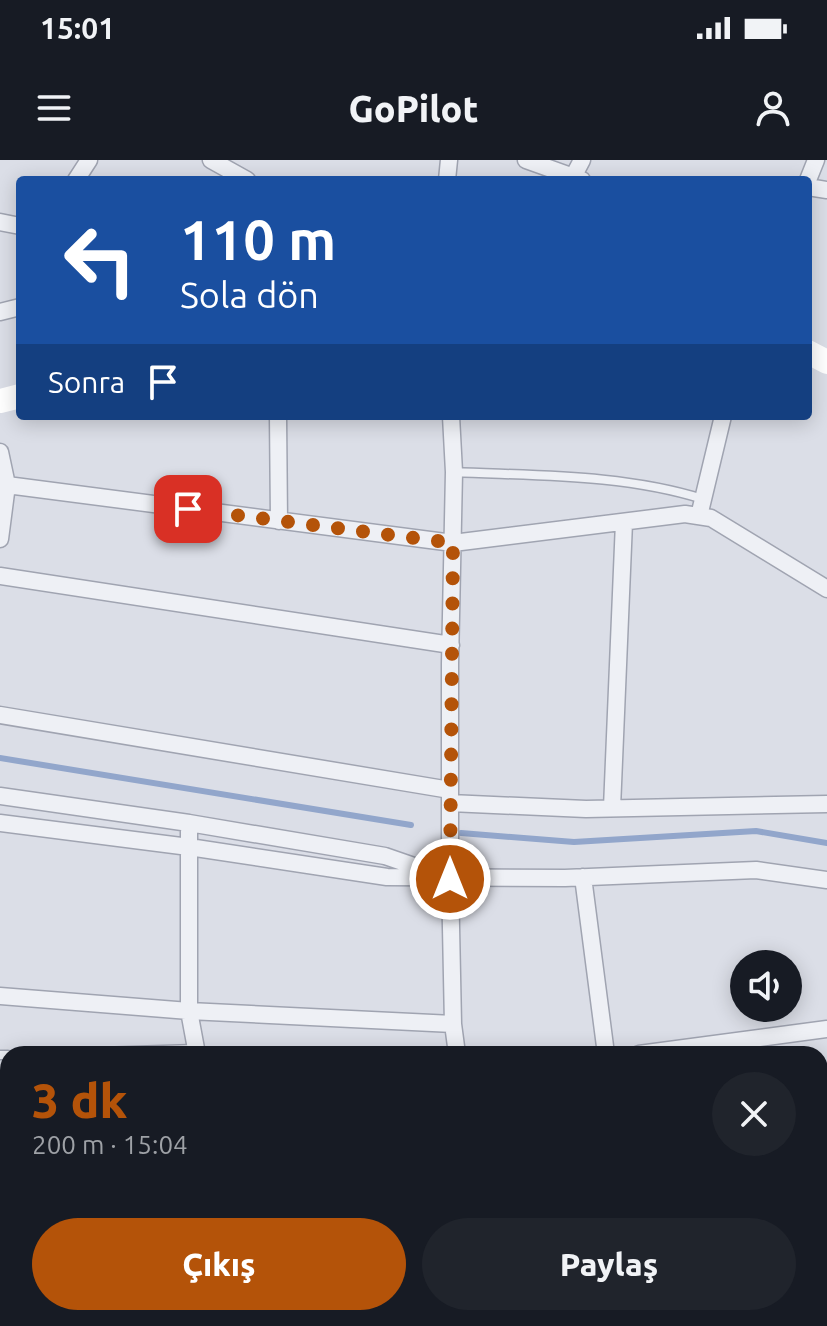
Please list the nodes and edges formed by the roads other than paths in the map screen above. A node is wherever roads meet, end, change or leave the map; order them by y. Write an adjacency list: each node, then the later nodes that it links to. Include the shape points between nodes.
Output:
1 (211, 160): 3 (street)
2 (526, 160): 4 (street)
3 (240, 176)
4 (571, 176)
5 (278, 420): 13 (street)
6 (451, 420): 9 (street)
7 (722, 420): 11 (street)
8 (0, 452): 10 (street)
9 (454, 472): 11 (lane, via 595,478); 16 (street)
10 (7, 485): 13 (street); 15 (street)
11 (703, 499): 12 (street)
12 (699, 516): 14 (street); 18 (street, via 711,518)
13 (279, 521): 16 (street)
14 (624, 522): 16 (street); 24 (street)
15 (0, 539)
16 (453, 543): 19 (street)
17 (0, 576): 19 (street)
18 (827, 589)
19 (451, 645): 22 (street)
20 (0, 715): 22 (street)
21 (0, 796): 26 (street)
22 (450, 797): 24 (street); 29 (street)
23 (827, 804): 24 (street)
24 (612, 808)
25 (0, 823): 27 (street)
26 (189, 823): 27 (street); 29 (street, via 385,856)
27 (189, 847): 29 (street, via 387,877); 32 (street)
28 (583, 877): 29 (street); 30 (street, via 756,870); 37 (street)
29 (450, 879): 33 (street)
30 (827, 880)
31 (0, 996): 32 (street)
32 (189, 1011): 33 (street); 35 (street)
33 (453, 1024): 36 (street)
34 (827, 1029): 38 (street)
35 (195, 1046)
36 (456, 1046)
37 (605, 1046)
38 (699, 1046)

